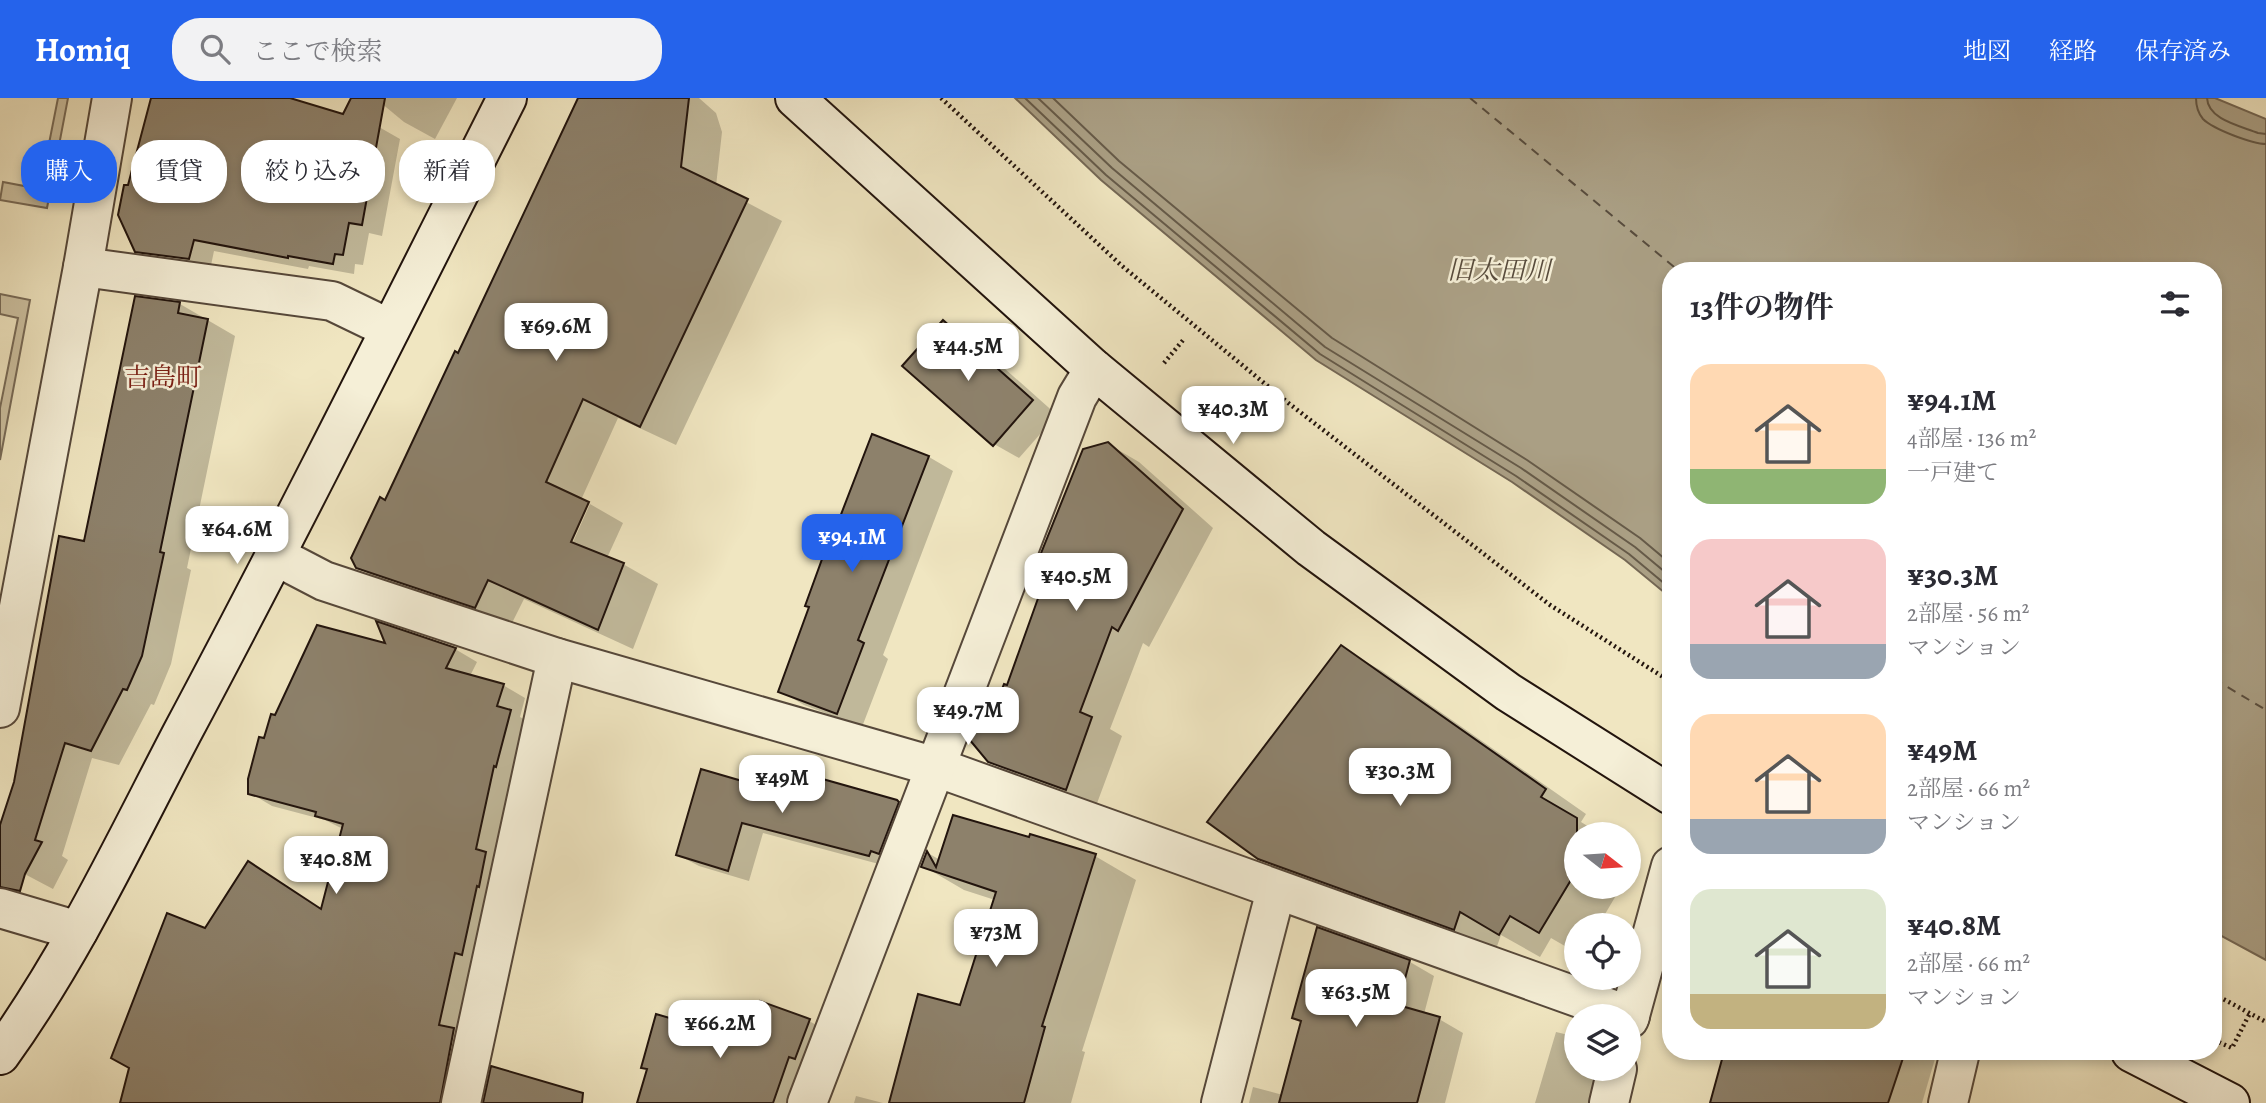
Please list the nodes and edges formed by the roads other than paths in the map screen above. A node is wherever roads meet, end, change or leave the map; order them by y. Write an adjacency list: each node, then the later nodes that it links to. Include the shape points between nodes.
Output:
1 (112, 98): 4 (street)
2 (507, 98): 5 (street)
3 (795, 98): 6 (street)
4 (83, 267): 5 (street, via 332,301); 9 (street)
5 (390, 329): 7 (street)
6 (1094, 369): 10 (street, via 1077,397); 11 (street, via 1322,556 1508,692)
7 (276, 556): 8 (street, via 324,581); 15 (street)
8 (557, 658): 10 (street); 22 (street)
9 (0, 708)
10 (936, 767): 12 (street); 23 (street)
11 (1662, 789)
12 (1276, 890): 16 (street); 24 (street)
13 (1662, 899): 17 (street)
14 (0, 908): 15 (street)
15 (78, 931): 18 (street)
16 (1591, 1004)
17 (1634, 1004)
18 (0, 1055)
19 (1958, 1060): 26 (street)
20 (2147, 1060): 27 (street)
21 (1614, 1081): 25 (street)
22 (461, 1103)
23 (807, 1103)
24 (1221, 1103)
25 (1609, 1103)
26 (1948, 1103)
27 (2230, 1103)

